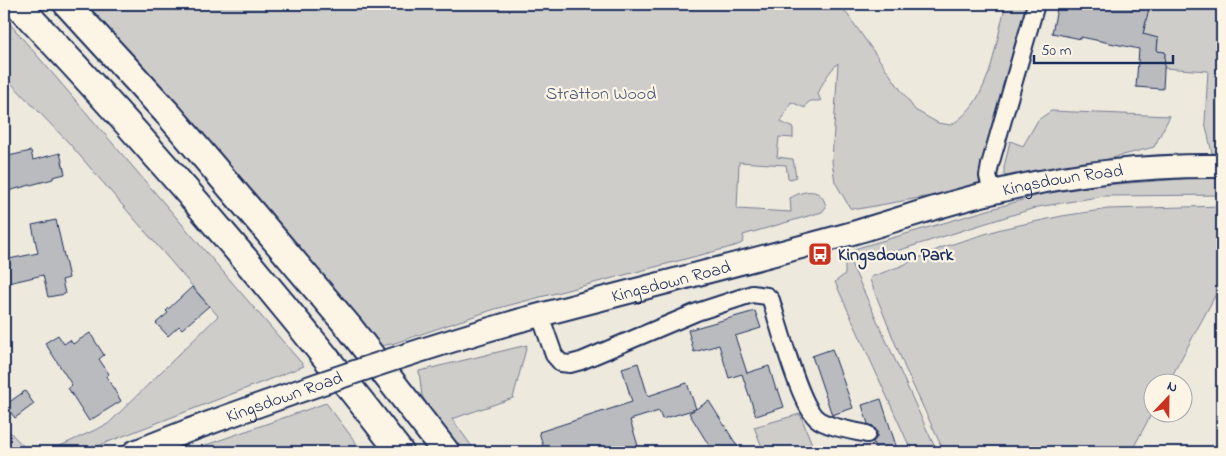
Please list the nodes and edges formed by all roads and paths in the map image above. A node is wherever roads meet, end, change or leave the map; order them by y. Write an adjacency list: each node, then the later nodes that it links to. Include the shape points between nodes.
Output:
1 (17, 4): 9 (highway, via 204,209)
2 (66, 4): 10 (highway, via 169,115 337,312)
3 (1036, 4): 5 (street, via 990,164 988,176)
4 (1222, 166): 5 (main road, Kingsdown Road, via 1080,174)
5 (992, 192): 6 (main road, Kingsdown Road)
6 (530, 318): 7 (street, via 554,355 561,363 570,364 697,312 752,294 767,296 808,407 816,418 826,424); 8 (main road, Kingsdown Road, bridge, via 438,343 306,387)
7 (867, 434)
8 (134, 452)
9 (400, 452)
10 (446, 452)

